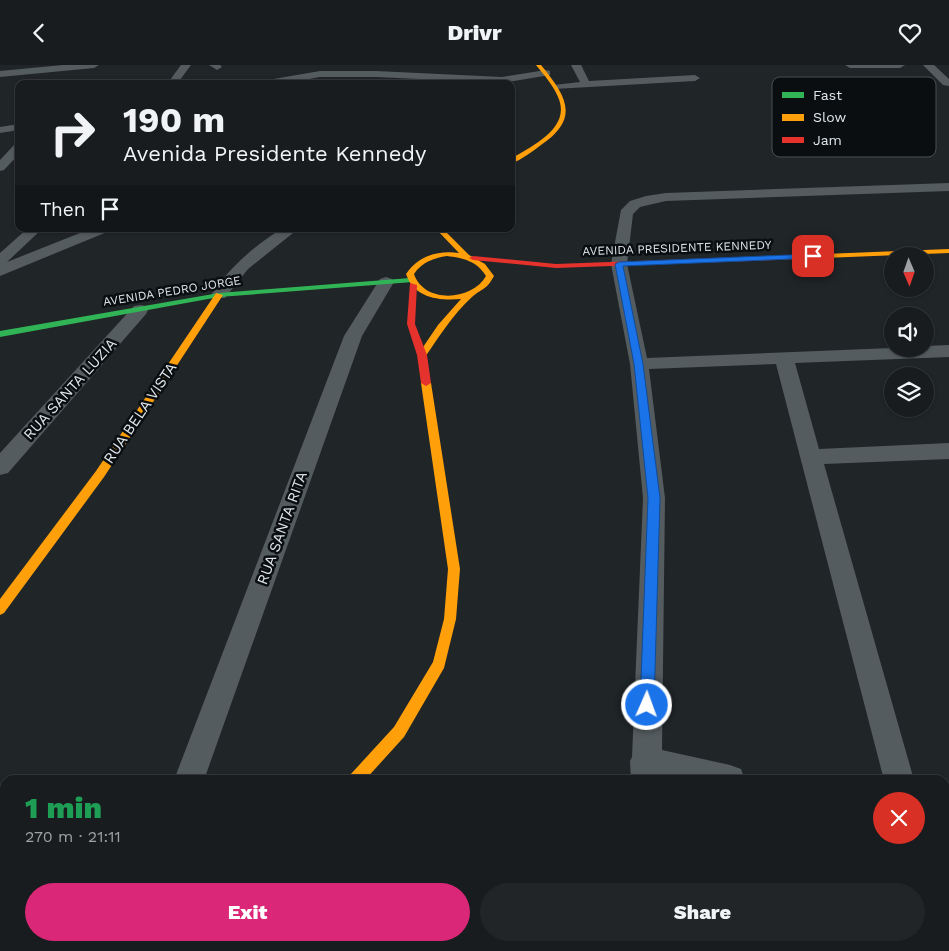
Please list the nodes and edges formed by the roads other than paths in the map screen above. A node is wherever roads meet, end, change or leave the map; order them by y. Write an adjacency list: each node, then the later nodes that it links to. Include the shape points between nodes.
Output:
1 (89, 65): 2 (street); 12 (street); 14 (street)
2 (94, 65)
3 (186, 65): 16 (street)
4 (420, 65): 20 (street)
5 (576, 65): 23 (street)
6 (850, 65): 7 (street)
7 (900, 65)
8 (928, 65): 22 (street)
9 (542, 69): 21 (street); 24 (main road)
10 (319, 70): 13 (street); 17 (street)
11 (377, 70): 13 (street); 19 (street)
12 (0, 74)
13 (344, 74): 18 (street)
14 (78, 78)
15 (695, 78): 23 (street)
16 (175, 80)
17 (278, 80)
18 (338, 80)
19 (413, 80)
20 (417, 80)
21 (506, 80)
22 (947, 83)
23 (586, 84): 24 (street)
24 (558, 87): 28 (main road, via 565,119 558,130)
25 (15, 128): 26 (street)
26 (0, 130)
27 (15, 151): 30 (street)
28 (515, 159)
29 (15, 160): 30 (street)
30 (2, 164)
31 (949, 187): 41 (street, via 646,200 635,204 626,213)
32 (32, 232): 39 (street)
33 (95, 232): 43 (street)
34 (287, 232): 50 (street, RUA BELA VISTA, via 240,266)
35 (441, 232): 38 (main road)
36 (417, 250): 40 (main road)
37 (949, 251): 41 (main road, AVENIDA PRESIDENTE KENNEDY)
38 (469, 257): 40 (main road, AVENIDA PRESIDENTE KENNEDY, via 447,254); 42 (main road, AVENIDA PRESIDENTE KENNEDY); 48 (main road, via 486,266 490,276)
39 (0, 261)
40 (417, 263): 46 (main road, via 412,268)
41 (619, 264): 42 (main road, AVENIDA PRESIDENTE KENNEDY); 56 (street)
42 (556, 266): 44 (main road, AVENIDA PRESIDENTE KENNEDY)
43 (0, 271)
44 (527, 276)
45 (386, 282): 46 (main road, AVENIDA PEDRO JORGE); 50 (main road, AVENIDA PEDRO JORGE); 62 (street, RUA SANTA RITA, via 353,336)
46 (412, 282): 49 (main road, via 423,292 437,296); 54 (main road, via 411,324)
47 (501, 282): 48 (main road)
48 (484, 287): 49 (main road)
49 (470, 294): 54 (main road)
50 (219, 295): 51 (main road, AVENIDA PEDRO JORGE); 60 (main road, RUA BELA VISTA, via 100,474)
51 (140, 310): 52 (main road, AVENIDA PEDRO JORGE); 59 (street, RUA SANTA LUZIA)
52 (0, 334)
53 (949, 351): 55 (street)
54 (422, 355): 63 (main road, via 454,569 450,619 439,664 399,731)
55 (784, 358): 56 (street); 58 (street)
56 (639, 364): 61 (street, via 654,498)
57 (949, 451): 58 (street)
58 (811, 457): 65 (street)
59 (0, 467)
60 (0, 609)
61 (645, 771): 64 (street)
62 (191, 775)
63 (359, 775)
64 (683, 775)
65 (898, 775)

